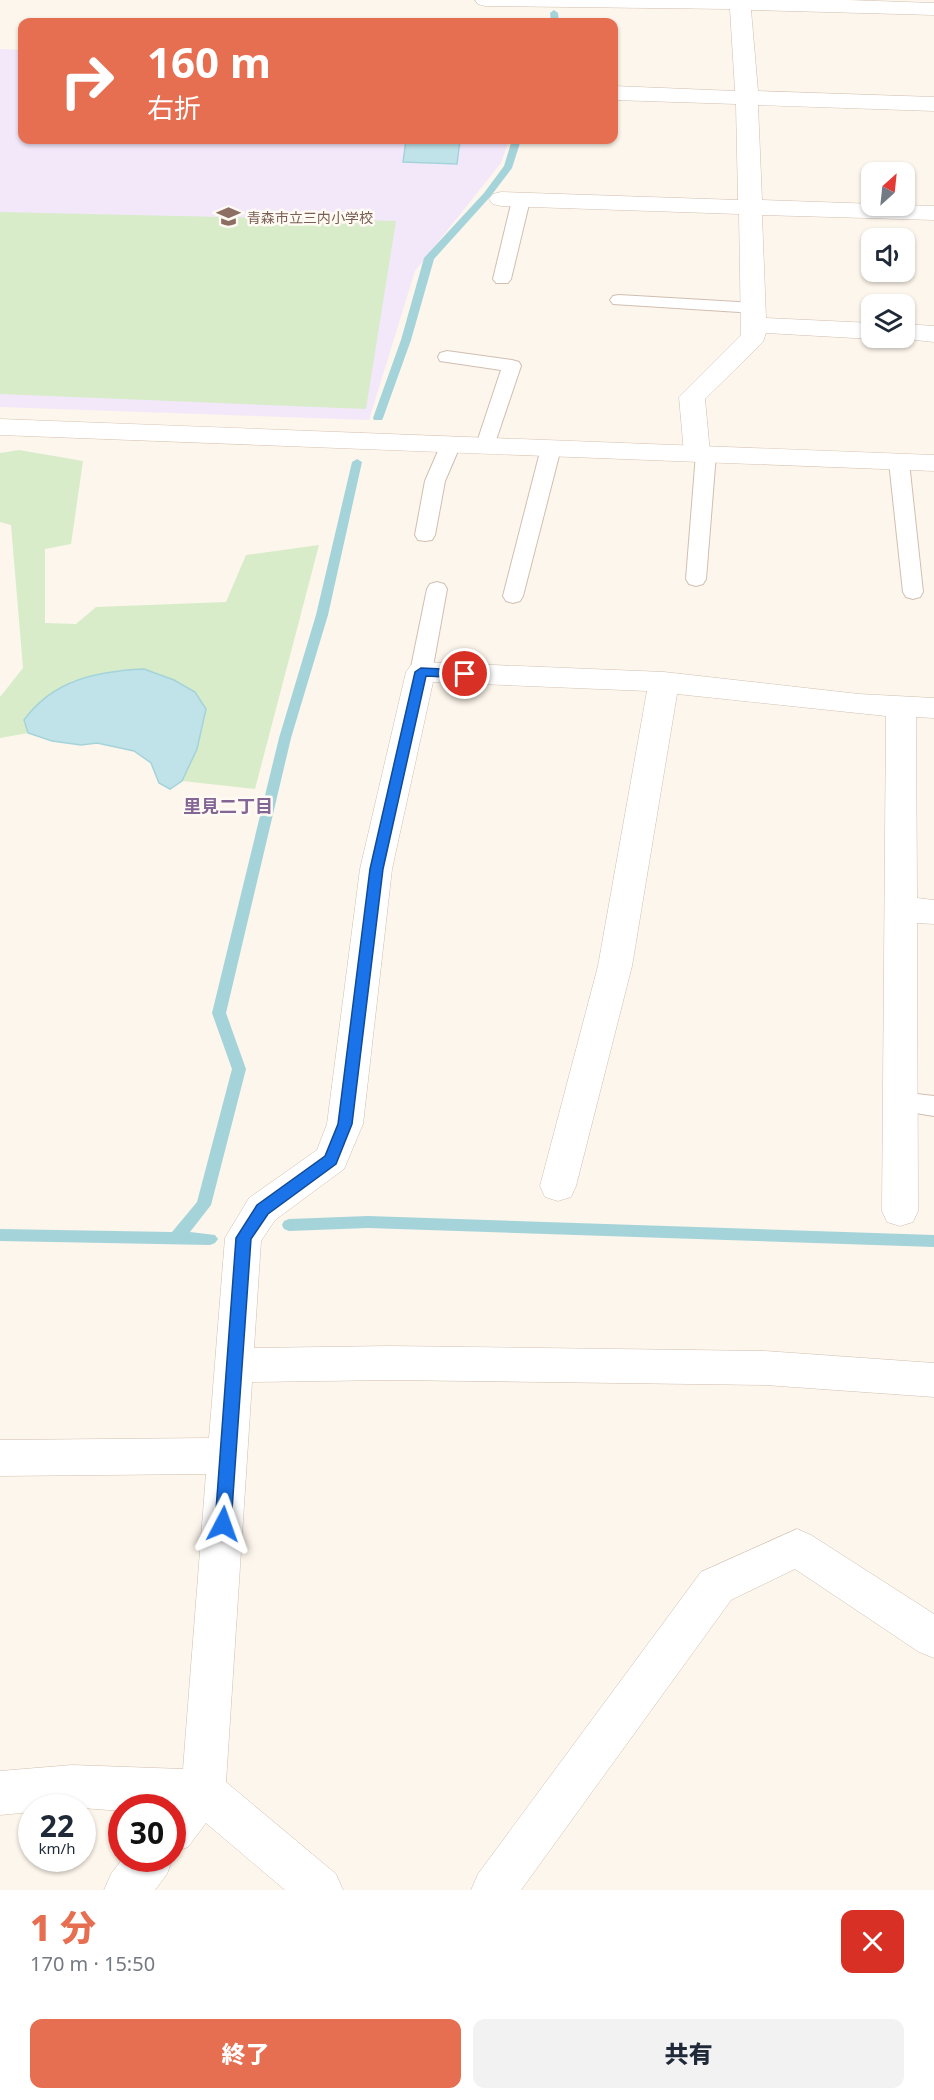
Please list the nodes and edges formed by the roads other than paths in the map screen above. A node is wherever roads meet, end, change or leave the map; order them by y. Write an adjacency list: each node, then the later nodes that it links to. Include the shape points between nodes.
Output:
1 (484, 0): 2 (street)
2 (741, 1): 3 (street); 5 (street)
3 (934, 9)
4 (618, 93): 5 (street)
5 (747, 98): 6 (street); 8 (street)
6 (934, 104)
7 (511, 200): 8 (street); 10 (lane)
8 (751, 209): 9 (street); 12 (street)
9 (934, 213)
10 (502, 279)
11 (620, 300): 12 (lane)
12 (754, 316): 13 (street); 21 (street, via 754,337 692,397)
13 (861, 330)
14 (915, 333): 15 (street)
15 (934, 334)
16 (447, 357): 19 (lane, via 512,366)
17 (0, 427): 18 (street)
18 (451, 444): 19 (street); 24 (lane, via 435,481)
19 (486, 445): 20 (street)
20 (551, 448): 21 (street); 28 (lane)
21 (702, 454): 22 (street); 25 (lane)
22 (899, 462): 23 (street); 27 (lane)
23 (934, 463)
24 (425, 535)
25 (696, 579)
26 (436, 589): 29 (lane)
27 (913, 592)
28 (513, 596)
29 (421, 672): 30 (street); 39 (street, via 376,869 345,1124 331,1159 262,1209 243,1238)
30 (664, 682): 31 (street); 37 (street, via 615,966)
31 (901, 706): 32 (street); 33 (street)
32 (934, 708)
33 (900, 909): 34 (street); 35 (street)
34 (934, 912)
35 (900, 1102): 36 (lane); 38 (street)
36 (934, 1106)
37 (558, 1186)
38 (900, 1211)
39 (234, 1365): 40 (street, via 765,1368); 41 (street)
40 (934, 1380)
41 (228, 1456): 42 (street); 44 (street)
42 (0, 1458)
43 (934, 1638): 50 (street, via 797,1548 716,1586)
44 (203, 1792): 45 (street, via 72,1787); 46 (street); 49 (street)
45 (0, 1793)
46 (186, 1814)
47 (140, 1872): 48 (street)
48 (127, 1890)
49 (320, 1890)
50 (494, 1890)

